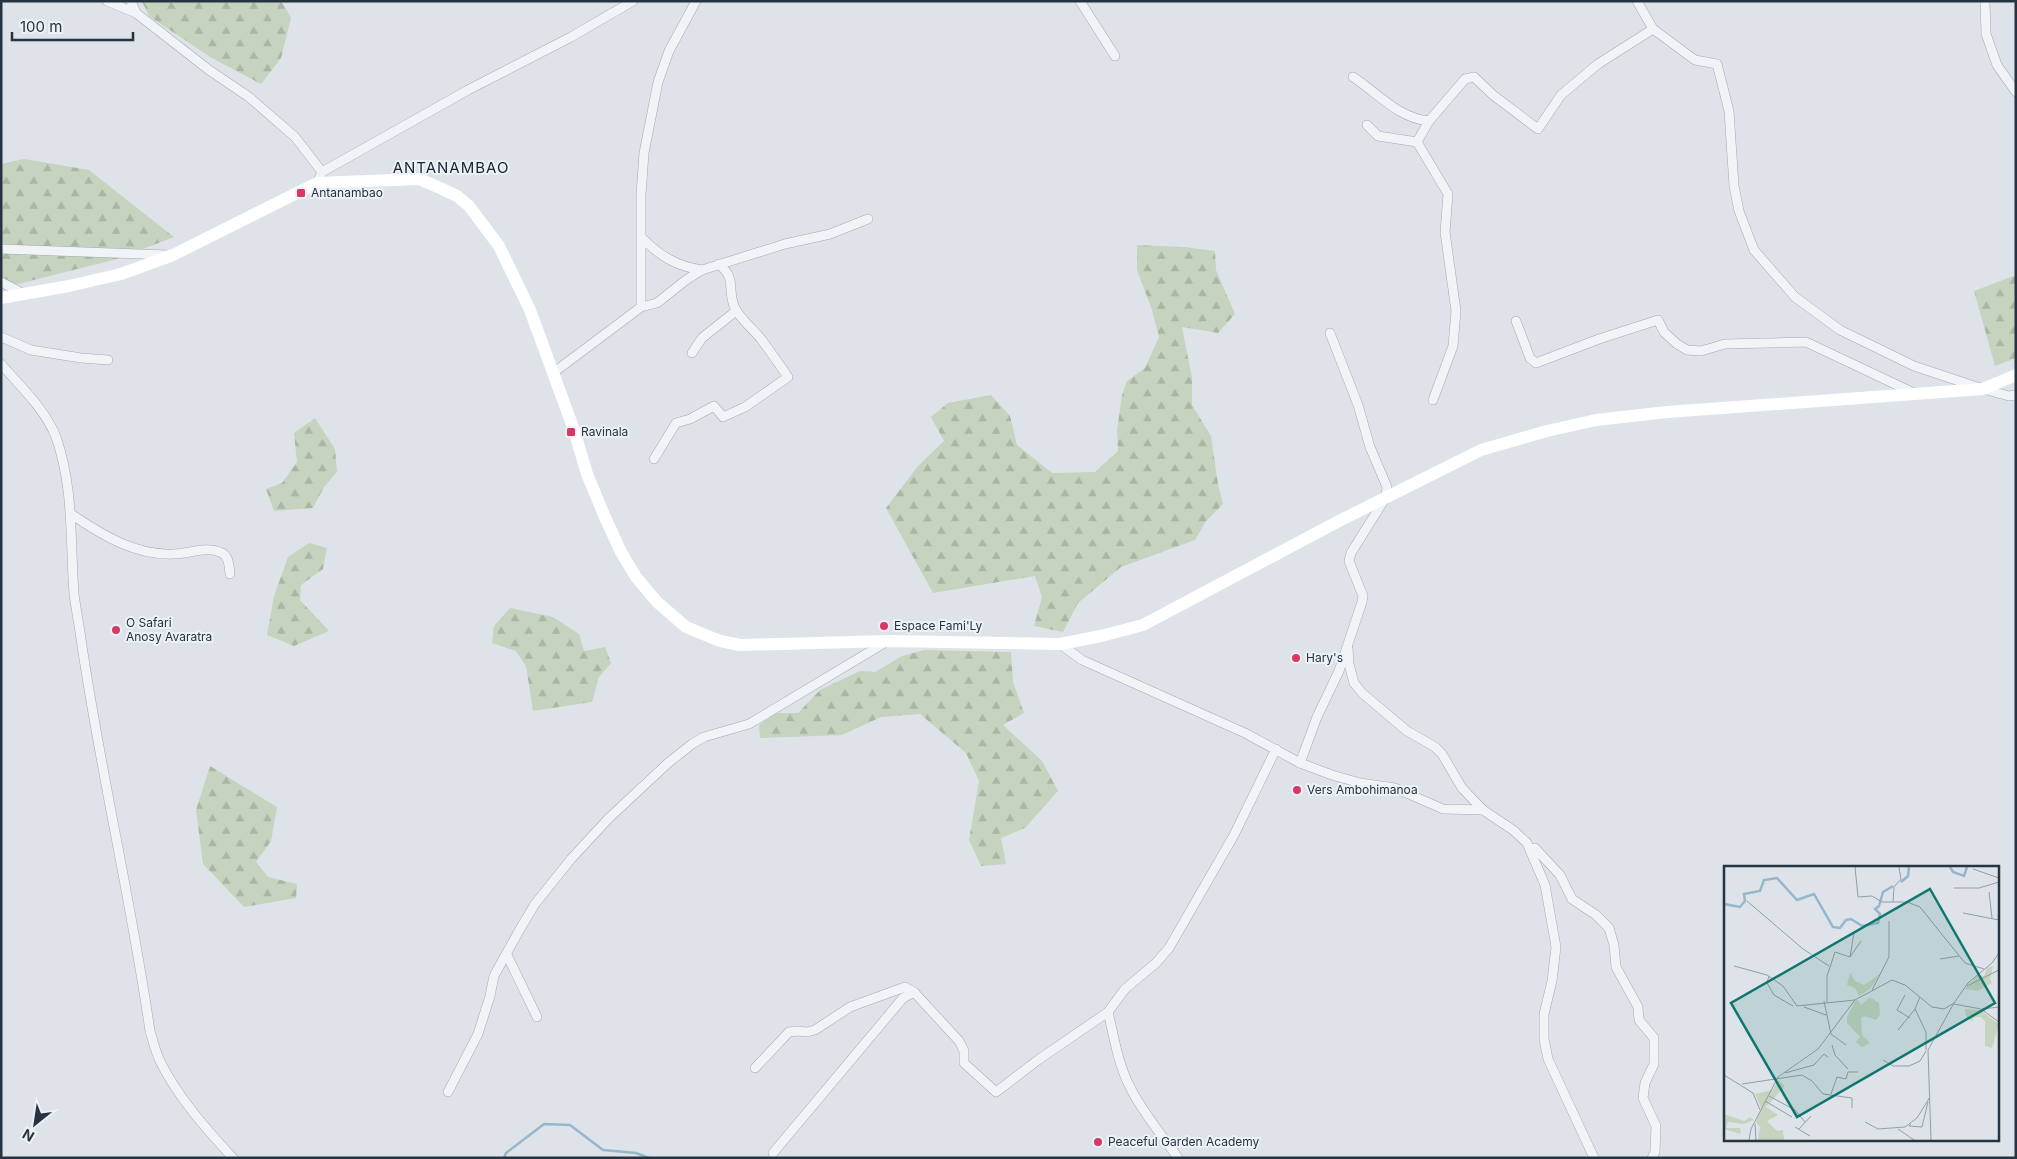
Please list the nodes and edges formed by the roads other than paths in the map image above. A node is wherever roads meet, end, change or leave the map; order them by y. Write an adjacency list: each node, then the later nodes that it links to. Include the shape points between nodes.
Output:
1 (107, 1): 8 (street)
2 (131, 1): 8 (street)
3 (633, 1): 16 (street, via 468,90)
4 (696, 1): 18 (street, via 669,51 658,82 644,154)
5 (1080, 1): 10 (street)
6 (1637, 1): 9 (street)
7 (1984, 1): 12 (street, via 1986,34 1997,65)
8 (136, 13): 16 (street, via 249,97 295,137)
9 (1653, 29): 13 (street, via 1598,64 1561,95 1538,129 1474,77 1465,79); 36 (street, via 1695,60 1717,64 1729,111 1739,211 1754,250 1795,297 1840,330 1914,366)
10 (1115, 56)
11 (1353, 77): 13 (street, via 1393,109 1416,120)
12 (2016, 92)
13 (1429, 121): 15 (street)
14 (1367, 125): 15 (street, via 1378,136)
15 (1417, 142): 39 (street, via 1448,194 1445,232 1456,311 1453,346)
16 (319, 178): 20 (main road); 34 (main road, via 419,180 457,196 478,217 499,246 530,310)
17 (868, 219): 21 (street, via 830,234)
18 (642, 238): 22 (street, via 667,259); 26 (street)
19 (1, 249): 20 (street)
20 (173, 255): 24 (main road, via 121,274)
21 (719, 264): 22 (street); 27 (street, via 728,272)
22 (702, 270): 26 (street, via 657,302)
23 (1, 282): 24 (street)
24 (25, 294): 25 (main road)
25 (1, 298)
26 (641, 307): 34 (street)
27 (736, 311): 31 (street, via 702,338); 40 (street, via 788,377 745,407 723,417 714,406 676,423)
28 (1516, 322): 37 (street, via 1530,358 1536,363 1658,320 1664,332 1687,350 1700,351 1724,344 1806,342)
29 (1330, 333): 41 (street, via 1387,487)
30 (1, 337): 32 (street, via 31,350)
31 (692, 353)
32 (108, 360)
33 (1, 364): 42 (street, via 38,406 55,436 66,474)
34 (553, 373): 44 (main road, via 587,474 612,534 636,578 678,621 704,636 740,644)
35 (2016, 375): 36 (main road)
36 (1984, 389): 37 (main road); 38 (street)
37 (1917, 394): 41 (main road, via 1596,420 1481,450)
38 (2016, 395)
39 (1433, 400)
40 (654, 459)
41 (1386, 497): 45 (street, via 1350,553 1349,560 1362,602); 46 (main road, via 1143,625)
42 (71, 514): 43 (street, via 92,528 140,550 174,554 218,551 229,560); 58 (street, via 74,594 94,724 150,1031 159,1060 174,1085)
43 (230, 574)
44 (889, 641): 46 (main road); 51 (street, via 749,724 704,737 668,762 571,859 535,904)
45 (1348, 643): 48 (street); 49 (street, via 1354,683 1362,693 1407,731 1435,746 1462,788)
46 (1060, 644): 47 (street, via 1082,660)
47 (1276, 749): 48 (street); 53 (street, via 1234,835 1169,948 1126,989)
48 (1300, 763): 49 (street, via 1360,783 1395,788 1444,809)
49 (1483, 810): 60 (street, via 1527,843 1545,885 1556,946 1544,1014 1544,1039 1548,1059)
50 (1535, 848): 61 (street, via 1560,875 1572,899 1609,928 1616,967 1638,1007 1639,1020 1654,1038 1654,1064 1645,1083 1643,1098 1656,1126)
51 (507, 955): 54 (street); 56 (street, via 494,976 478,1034)
52 (914, 992): 53 (street, via 959,1041 964,1051 964,1063 996,1092); 55 (street, via 904,987 850,1008 815,1030 789,1032); 57 (street, via 903,998)
53 (1108, 1012): 59 (street, via 1121,1066 1130,1087)
54 (537, 1017)
55 (755, 1068)
56 (448, 1092)
57 (773, 1153)
58 (233, 1158)
59 (1178, 1158)
60 (1594, 1158)
61 (1652, 1158)

